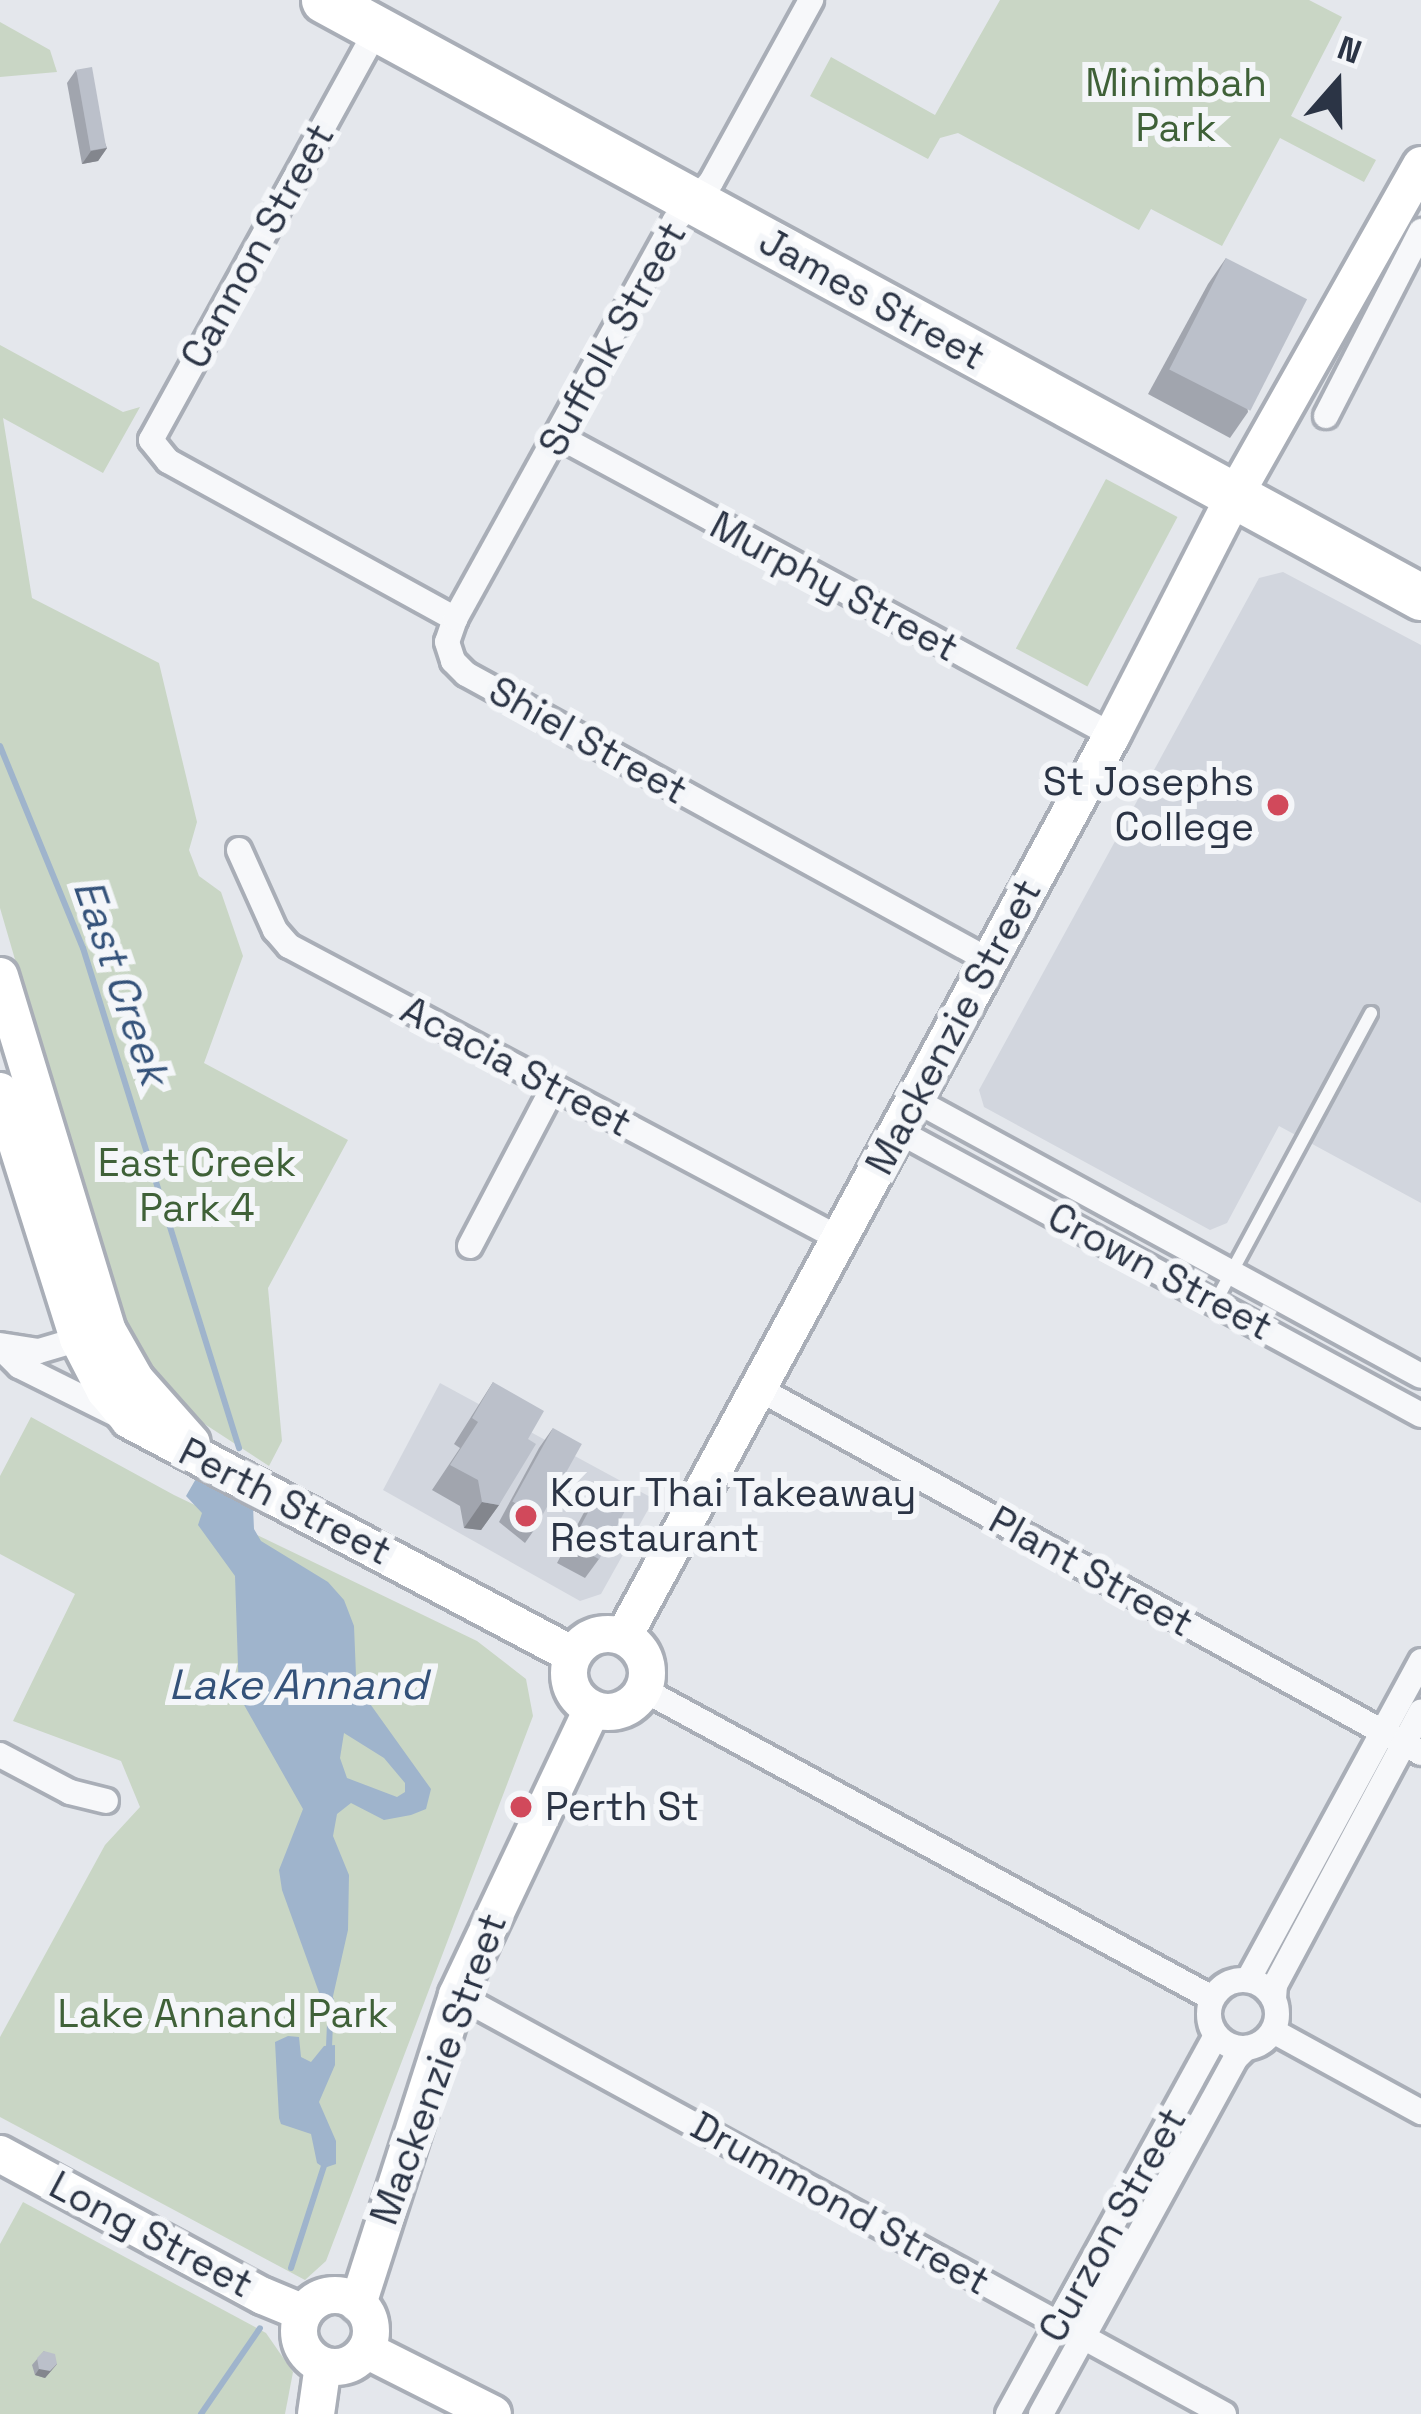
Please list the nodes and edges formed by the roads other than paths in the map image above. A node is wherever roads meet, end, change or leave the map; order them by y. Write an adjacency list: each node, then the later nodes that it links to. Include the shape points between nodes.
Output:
1 (324, 0): 3 (highway, James Street)
2 (811, 0): 5 (street, Suffolk Street, via 712,182)
3 (377, 29): 5 (highway, James Street); 11 (street, Cannon Street, via 151,440 167,461)
4 (1418, 178): 9 (main road, Mackenzie Street)
5 (693, 201): 8 (street, Suffolk Street); 9 (highway, James Street)
6 (1421, 231): 7 (street)
7 (1326, 416)
8 (558, 436): 11 (street, Suffolk Street); 12 (street, Murphy Street)
9 (1234, 497): 10 (highway, James Street); 12 (main road, Mackenzie Street)
10 (1421, 597)
11 (454, 619): 14 (street, Shiel Street, via 447,642 466,674)
12 (1112, 735): 14 (main road, Mackenzie Street)
13 (239, 850): 17 (street, Acacia Street, via 274,930 290,946)
14 (990, 961): 19 (main road, Mackenzie Street)
15 (0, 976): 24 (main road)
16 (1370, 1013): 22 (lane)
17 (553, 1088): 20 (street, Acacia Street); 21 (street)
18 (0, 1091): 24 (main road)
19 (906, 1116): 20 (main road, Mackenzie Street); 22 (street, Crown Street); 23 (street, Crown Street)
20 (840, 1239): 27 (main road, Mackenzie Street)
21 (470, 1246)
22 (1231, 1274): 23 (lane); 26 (street, Crown Street)
23 (1216, 1301): 28 (street, Crown Street)
24 (93, 1335): 25 (street, Perth Street, via 39,1351); 29 (main road, via 105,1391); 30 (main road)
25 (0, 1346): 29 (street, Perth Street, via 19,1366)
26 (1421, 1376)
27 (760, 1390): 31 (main road, Mackenzie Street); 37 (street, Plant Street)
28 (1421, 1415)
29 (129, 1420): 30 (main road, Perth Street)
30 (207, 1458): 32 (main road, Perth Street)
31 (624, 1636): 32 (main road, via 590,1638); 34 (main road, via 645,1659)
32 (573, 1655): 35 (main road, via 570,1681)
33 (1421, 1661): 37 (street)
34 (644, 1690): 35 (main road, via 618,1711); 42 (street)
35 (592, 1708): 41 (main road, Mackenzie Street)
36 (1421, 1712): 37 (street)
37 (1403, 1743): 40 (street); 43 (street)
38 (0, 1754): 39 (street, via 70,1792)
39 (106, 1801)
40 (1248, 1980): 42 (street, via 1228,1983); 43 (street)
41 (457, 1995): 49 (main road, Mackenzie Street); 51 (street, Drummond Street)
42 (1212, 1998): 45 (street)
43 (1274, 1999): 44 (street)
44 (1273, 2031): 46 (street); 47 (street)
45 (1216, 2035): 46 (street); 51 (street, Curzon Street)
46 (1246, 2048): 52 (street, Curzon Street)
47 (1421, 2112)
48 (0, 2154): 50 (main road, Long Street)
49 (358, 2304): 50 (main road, via 323,2297); 53 (main road, via 371,2330)
50 (304, 2313): 54 (main road, via 301,2344)
51 (1058, 2324): 52 (street, Drummond Street); 57 (street, Curzon Street)
52 (1083, 2337): 58 (street, Curzon Street); 59 (street, Drummond Street)
53 (366, 2350): 54 (main road, via 347,2366); 56 (main road)
54 (323, 2365): 55 (main road)
55 (316, 2414)
56 (493, 2414)
57 (1008, 2414)
58 (1041, 2414)
59 (1224, 2414)

